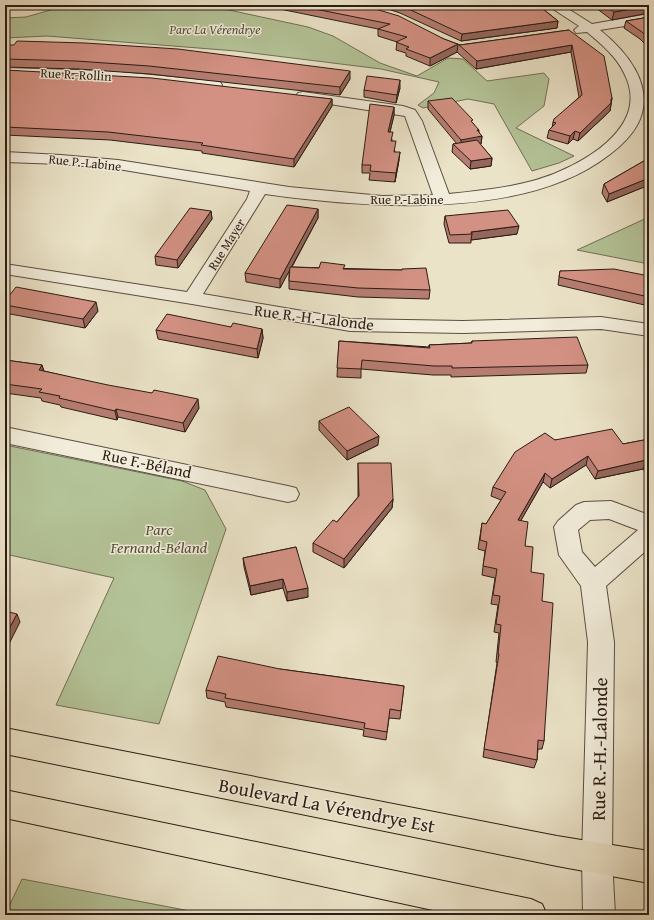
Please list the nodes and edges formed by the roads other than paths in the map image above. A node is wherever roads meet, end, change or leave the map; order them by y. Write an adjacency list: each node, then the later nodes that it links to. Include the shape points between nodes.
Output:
1 (553, 5): 3 (street, Rue P.-Labine)
2 (649, 18): 3 (street)
3 (590, 29): 4 (street); 10 (street, Rue P.-Labine, via 630,68 636,84 639,102 631,124 618,141 598,157 566,175 530,187)
4 (571, 32)
5 (5, 72): 6 (street, Rue R.-Rollin, via 54,72 177,81)
6 (232, 88)
7 (287, 94): 10 (street, via 410,113)
8 (5, 156): 9 (street, Rue P.-Labine, via 155,170)
9 (259, 188): 10 (street, Rue P.-Labine, via 394,202); 12 (street, Rue Mayer, via 255,199)
10 (443, 200)
11 (5, 270): 12 (street, Rue R.-H.-Lalonde)
12 (192, 298): 13 (street, Rue R.-H.-Lalonde, via 350,325 463,327 601,323)
13 (649, 330)
14 (5, 435): 15 (street, Rue F.-Béland)
15 (288, 494)
16 (649, 525): 18 (street, via 610,510 584,511 566,527 571,555)
17 (649, 534): 18 (street)
18 (593, 583): 21 (street, Rue R.-H.-Lalonde, via 601,642)
19 (5, 740): 21 (main road, Boulevard La Vérendrye Est)
20 (5, 804): 23 (main road)
21 (597, 858): 22 (main road, Boulevard La Vérendrye Est); 24 (street, Rue R.-H.-Lalonde)
22 (649, 867)
23 (531, 915)
24 (599, 915)

